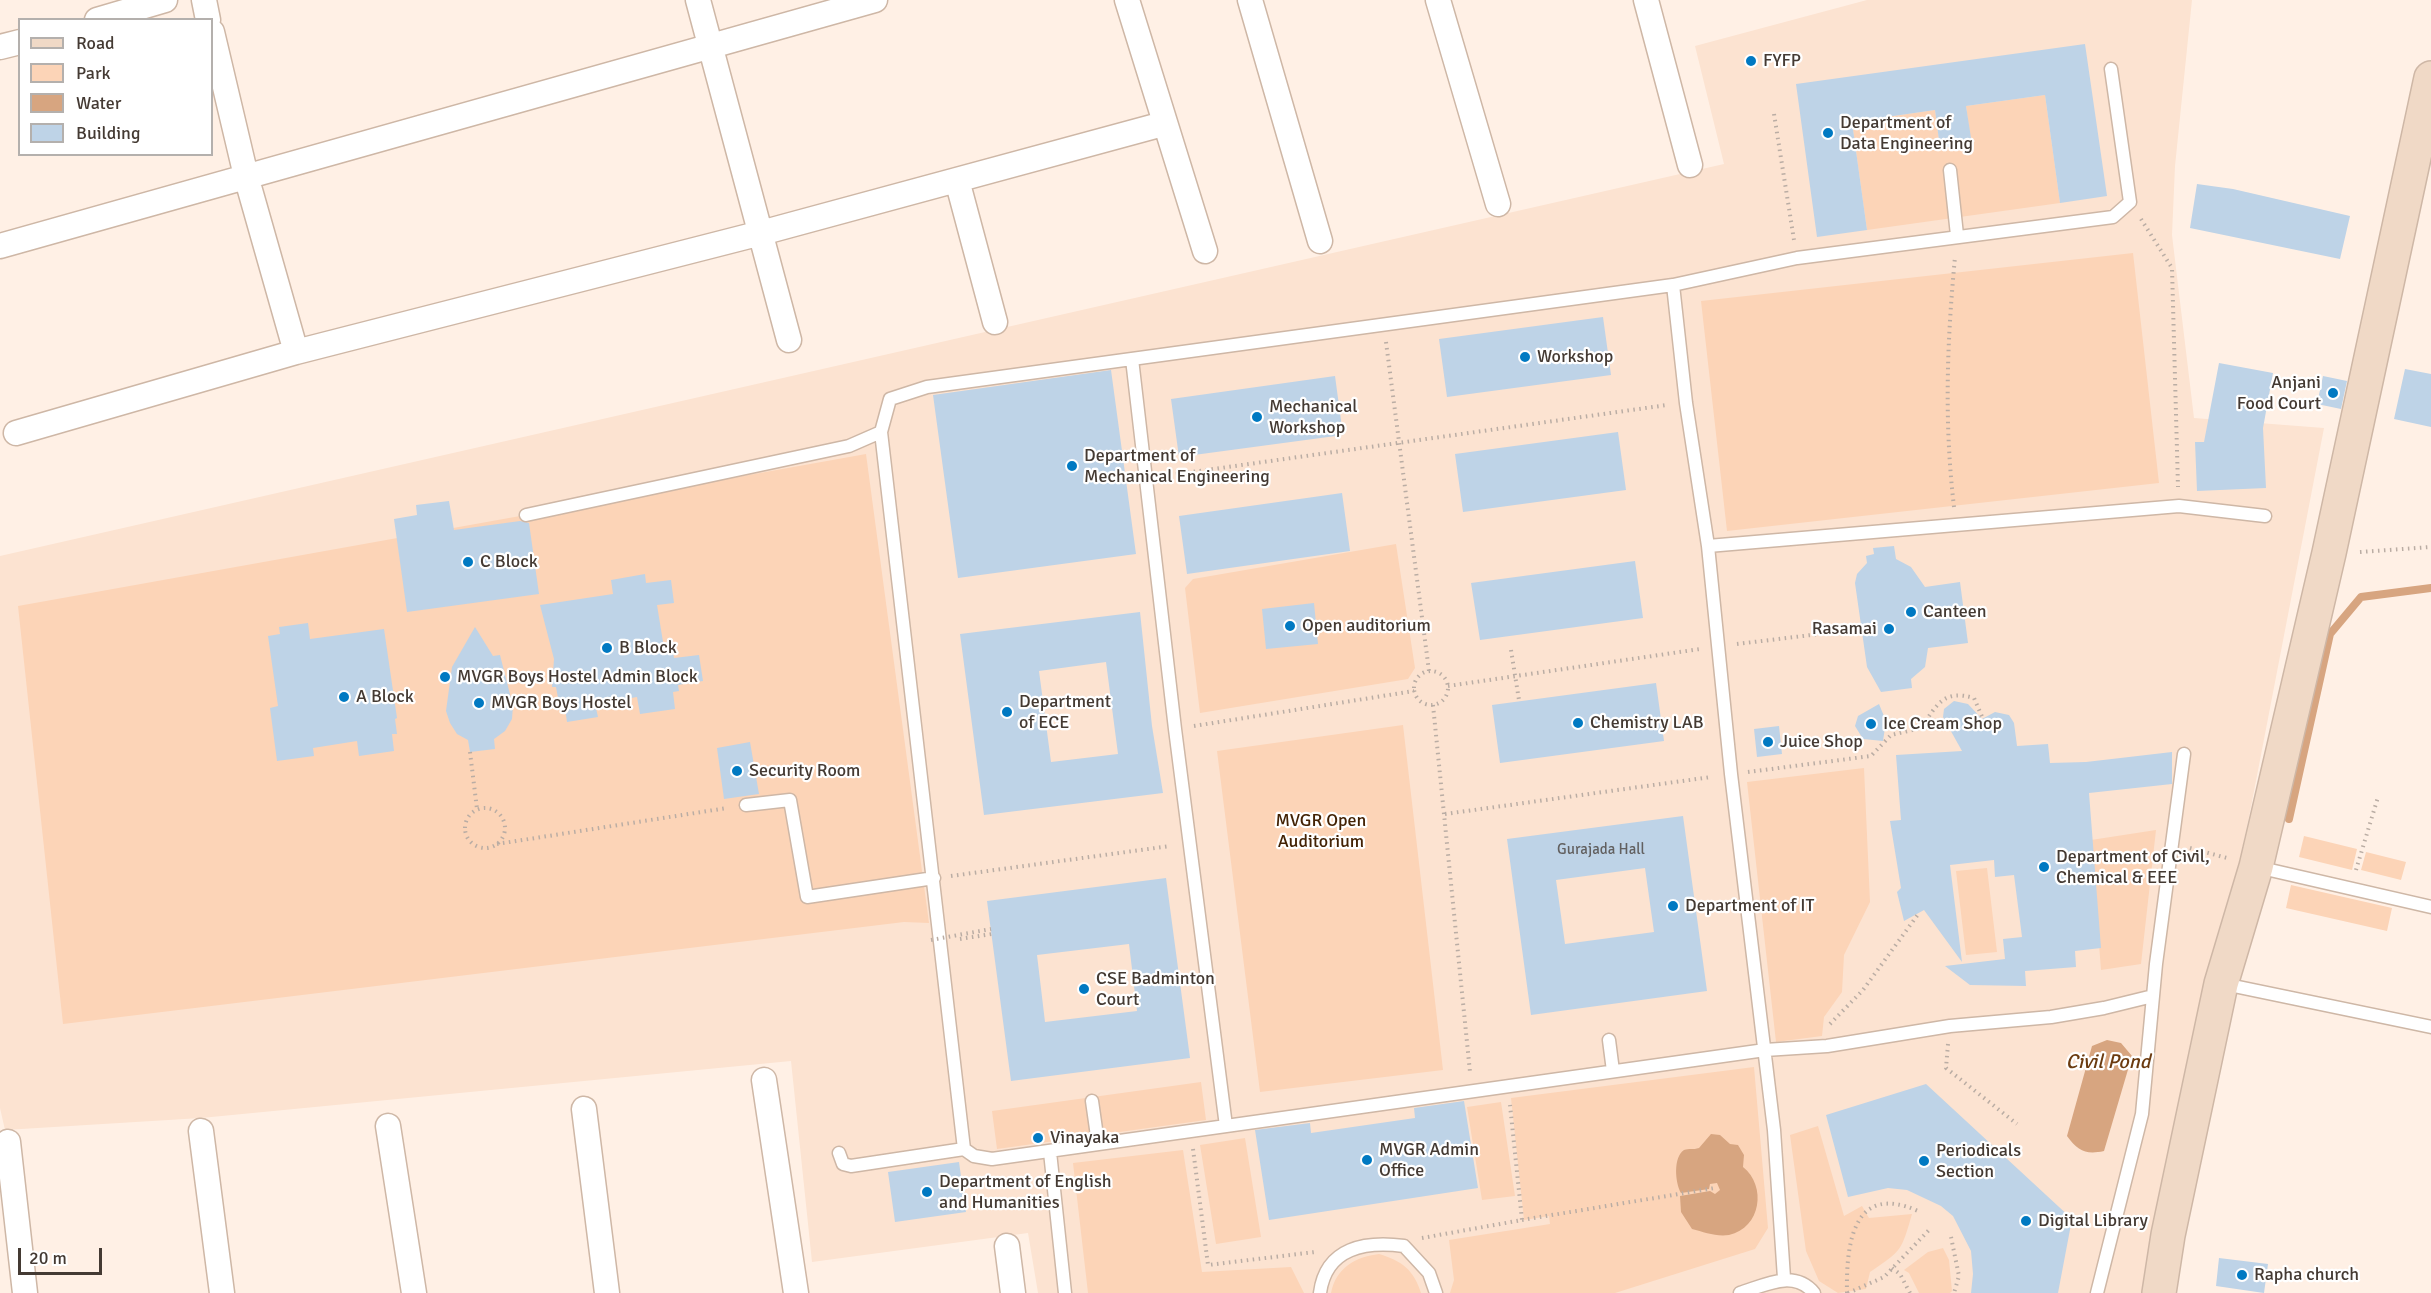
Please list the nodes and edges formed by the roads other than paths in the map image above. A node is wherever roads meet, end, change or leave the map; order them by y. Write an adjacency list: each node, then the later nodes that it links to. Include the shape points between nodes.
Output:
1 (165, 0): 9 (street)
2 (204, 0): 10 (street)
3 (698, 0): 13 (street)
4 (875, 0): 13 (street)
5 (1126, 0): 17 (street)
6 (1250, 0): 25 (street)
7 (1438, 0): 22 (street)
8 (1646, 0): 18 (street)
9 (104, 18)
10 (208, 18)
11 (213, 37): 20 (street)
12 (18, 42): 14 (street)
13 (711, 45): 20 (street); 23 (street)
14 (0, 47)
15 (2111, 69): 24 (lane, via 2130,202 2114,217)
16 (2431, 78): 40 (street, via 2329,553)
17 (1164, 124): 21 (street); 27 (street)
18 (1690, 165)
19 (1950, 170): 24 (lane)
20 (246, 176): 26 (street); 31 (street)
21 (957, 180): 23 (street); 29 (street)
22 (1498, 204)
23 (761, 233): 30 (street); 31 (street)
24 (1957, 235): 28 (lane, via 1797,258)
25 (1320, 241)
26 (0, 246)
27 (1205, 251)
28 (1673, 285): 32 (lane); 37 (lane)
29 (995, 322)
30 (789, 340)
31 (296, 352): 34 (street)
32 (1132, 359): 33 (lane, via 927,387 890,399); 53 (lane)
33 (880, 432): 35 (lane, via 849,446); 41 (lane)
34 (16, 433)
35 (526, 515)
36 (2265, 516): 37 (lane, via 2179,506)
37 (1708, 546): 47 (lane)
38 (2184, 754): 44 (lane)
39 (746, 805): 41 (lane, via 790,800 807,897)
40 (2256, 867): 42 (lane); 43 (street)
41 (934, 878): 57 (lane)
42 (2430, 904)
43 (2221, 984): 45 (lane); 74 (street)
44 (2152, 996): 47 (lane, via 2051,1017 1950,1026 1827,1046); 73 (lane, via 2142,1114)
45 (2431, 1027)
46 (1609, 1040): 48 (lane)
47 (1765, 1050): 48 (lane); 61 (lane)
48 (1613, 1071): 53 (lane)
49 (764, 1080): 66 (street)
50 (1092, 1101): 56 (lane)
51 (584, 1109): 65 (street)
52 (388, 1126): 64 (street)
53 (1226, 1126): 56 (lane)
54 (201, 1131): 63 (street)
55 (8, 1142): 62 (street)
56 (1098, 1143): 58 (lane)
57 (964, 1149): 58 (lane, via 974,1156 992,1159); 59 (lane, via 851,1166 843,1164)
58 (1050, 1152): 68 (lane)
59 (839, 1153)
60 (1007, 1246): 67 (street)
61 (1784, 1278): 71 (lane); 72 (lane, via 1808,1286)
62 (25, 1293)
63 (222, 1293)
64 (414, 1293)
65 (607, 1293)
66 (796, 1293)
67 (1013, 1293)
68 (1065, 1293)
69 (1320, 1293): 70 (lane, via 1328,1270 1339,1257 1372,1243 1404,1246 1429,1273)
70 (1436, 1293)
71 (1740, 1293)
72 (1814, 1293)
73 (2097, 1293)
74 (2159, 1293)

